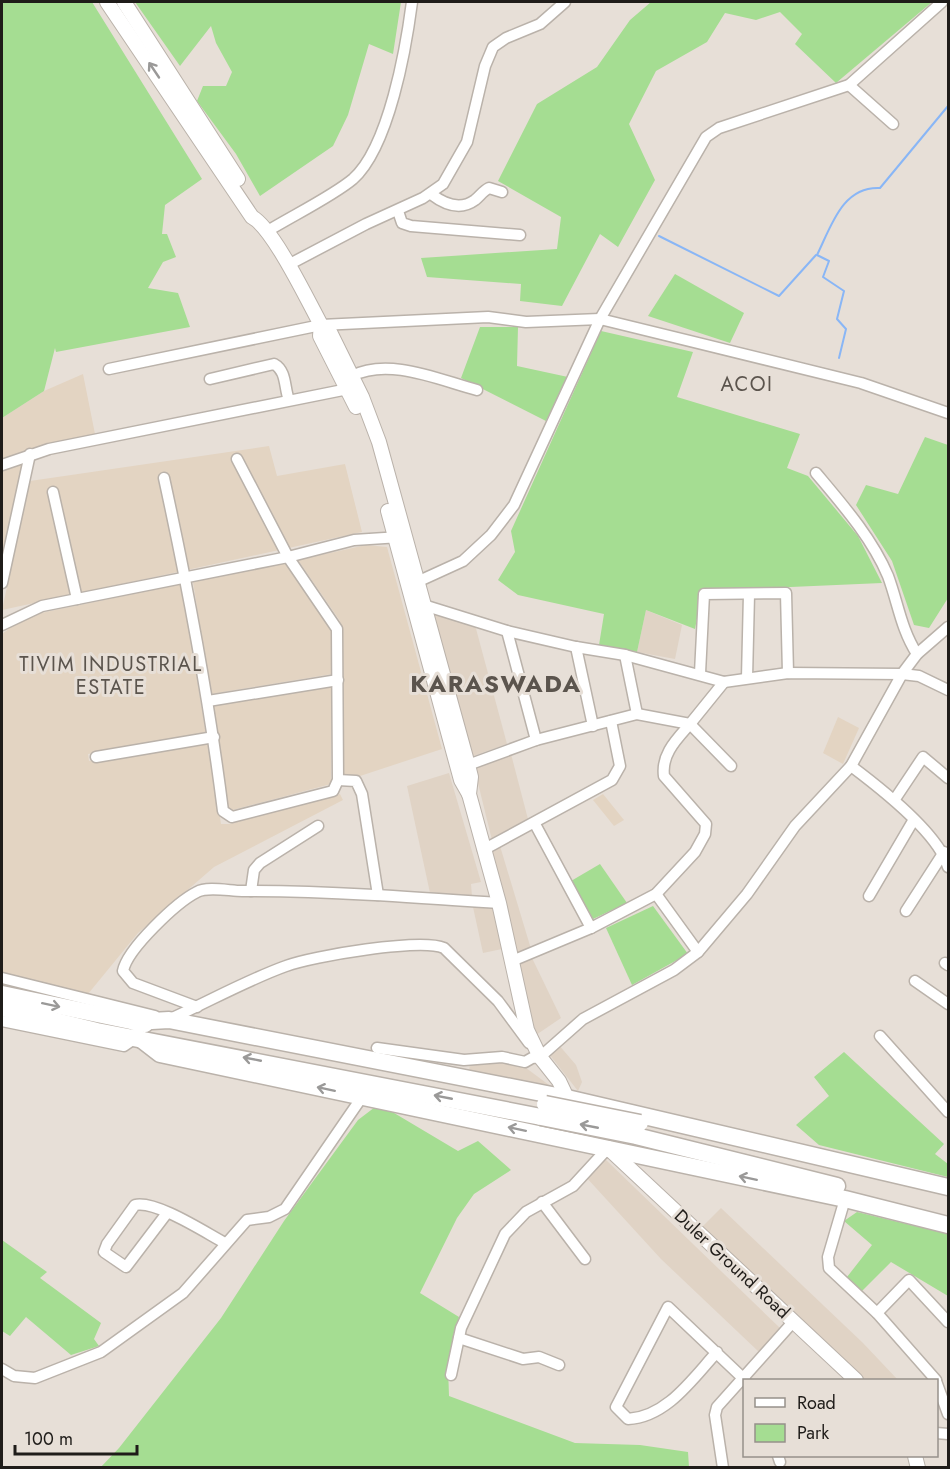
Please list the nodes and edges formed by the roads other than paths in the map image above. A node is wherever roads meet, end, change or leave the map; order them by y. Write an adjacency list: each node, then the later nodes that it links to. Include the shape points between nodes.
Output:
1 (108, 2): 11 (main road, one-way to 1, via 252,217)
2 (124, 2): 11 (main road, via 248,194)
3 (412, 2): 11 (street, via 390,104 370,157 353,179)
4 (565, 2): 9 (street, via 540,24 493,47 467,142 450,175)
5 (942, 2): 6 (street)
6 (849, 85): 7 (street); 14 (street, via 719,128 706,137)
7 (893, 124)
8 (502, 192): 9 (street, via 489,188 475,200 459,206 446,204)
9 (431, 194): 10 (street)
10 (398, 211): 12 (street, via 402,222 411,226); 13 (street)
11 (262, 226): 13 (main road)
12 (520, 235)
13 (288, 265): 15 (main road)
14 (600, 319): 15 (street, via 526,322 488,317); 21 (street, via 861,383); 31 (street, via 514,505 491,535 463,561)
15 (321, 325): 16 (street); 18 (main road, via 329,330)
16 (110, 369)
17 (210, 379): 20 (street, via 274,364 283,373)
18 (350, 382): 19 (street, via 376,367); 20 (street); 28 (main road, via 363,397 379,442)
19 (477, 390)
20 (289, 400): 22 (street)
21 (948, 413)
22 (30, 454): 24 (street); 32 (street)
23 (237, 459): 29 (street)
24 (2, 465)
25 (816, 473): 40 (street, via 872,547 887,576 905,635)
26 (164, 478): 30 (street)
27 (53, 492): 34 (street)
28 (399, 537): 29 (street, via 354,540); 31 (main road); 35 (main road)
29 (288, 557): 30 (street); 46 (street, via 337,629)
30 (186, 577): 34 (street); 49 (street)
31 (417, 582): 35 (main road)
32 (2, 583)
33 (749, 594): 42 (street, via 704,594); 43 (street, via 786,593); 45 (street)
34 (77, 599): 36 (street, via 42,606)
35 (417, 603): 38 (street); 57 (main road); 62 (main road, via 461,780)
36 (2, 625)
37 (948, 627): 40 (street)
38 (507, 631): 39 (street); 55 (street)
39 (576, 648): 41 (street); 53 (street)
40 (917, 654): 44 (street)
41 (625, 655): 42 (street); 50 (street)
42 (700, 673): 47 (street)
43 (788, 673): 44 (street); 45 (street)
44 (902, 674): 48 (street, via 919,676); 59 (street)
45 (747, 678): 47 (street)
46 (338, 680): 49 (street); 61 (street)
47 (724, 682): 52 (street)
48 (948, 690)
49 (208, 701): 54 (street)
50 (637, 714): 51 (street); 52 (street)
51 (611, 721): 53 (street); 65 (street, via 620,766 612,780)
52 (690, 724): 58 (street); 71 (street, via 673,743 662,766 664,776 702,816 705,834 695,852)
53 (593, 726): 55 (street)
54 (214, 737): 56 (street); 61 (street, via 223,811 232,817 333,791)
55 (536, 740): 57 (street)
56 (96, 757)
57 (468, 765): 62 (main road)
58 (730, 766)
59 (851, 766): 63 (street); 77 (street, via 795,826 747,894)
60 (948, 778): 63 (street, via 923,758)
61 (338, 780): 72 (street, via 357,781 362,794)
62 (469, 794): 67 (main road)
63 (895, 799): 64 (street)
64 (913, 821): 68 (street); 73 (street)
65 (535, 824): 67 (street); 76 (street)
66 (318, 826): 70 (street, via 260,863 254,870)
67 (483, 850): 74 (main road)
68 (944, 852): 69 (street); 75 (street)
69 (948, 867)
70 (251, 891): 72 (street); 83 (street, via 198,891 170,913 124,964 125,976 133,983)
71 (656, 894): 76 (street); 77 (street)
72 (378, 895): 74 (street)
73 (869, 896)
74 (499, 903): 78 (main road)
75 (906, 911)
76 (591, 928): 78 (street)
77 (698, 952): 90 (street, via 674,970 583,1019)
78 (512, 961): 90 (main road, via 527,1030)
79 (2, 978): 85 (street)
80 (915, 981): 82 (street)
81 (2, 994): 87 (highway, one-way to 87)
82 (948, 1004)
83 (197, 1007): 85 (street); 90 (street, via 287,965 401,944 433,943 444,948 498,1001)
84 (2, 1008): 87 (highway, via 97,1030)
85 (169, 1020): 87 (highway); 92 (highway)
86 (2, 1021): 87 (street, via 124,1046)
87 (136, 1030): 93 (highway, one-way to 87, via 160,1054); 97 (highway, bridge)
88 (880, 1036): 96 (street)
89 (377, 1048): 91 (street)
90 (540, 1057): 91 (street, via 525,1062 502,1057); 94 (main road)
91 (464, 1060): 92 (street)
92 (462, 1078): 94 (highway)
93 (362, 1097): 98 (highway, one-way to 93); 107 (street, via 285,1209 269,1217 247,1220)
94 (567, 1098): 95 (highway); 98 (highway)
95 (617, 1110): 99 (highway); 100 (highway)
96 (948, 1112)
97 (638, 1130): 101 (highway); 105 (highway)
98 (558, 1137): 99 (highway)
99 (608, 1148): 102 (highway, one-way to 99); 103 (street, via 573,1186); 110 (main road, Duler Ground Road)
100 (948, 1187)
101 (948, 1197)
102 (845, 1199): 106 (highway); 109 (street, via 828,1257 829,1268)
103 (542, 1202): 108 (street); 112 (street, via 505,1234)
104 (167, 1214): 104 (street, via 126,1267 104,1252 135,1205 142,1203); 107 (street)
105 (948, 1214)
106 (948, 1225)
107 (225, 1243): 115 (street, via 183,1293 101,1352 35,1378 14,1376)
108 (585, 1259)
109 (877, 1313): 111 (street, via 909,1280); 120 (street)
110 (793, 1322): 117 (street); 119 (main road, Duler Ground Road)
111 (948, 1322)
112 (459, 1338): 114 (street, via 523,1359 539,1357); 116 (street)
113 (717, 1352): 113 (street, via 668,1307 616,1407 628,1419 642,1418 671,1401); 117 (street)
114 (559, 1365)
115 (2, 1369)
116 (451, 1375)
117 (744, 1378)
118 (743, 1379): 123 (street, via 717,1407 715,1415)
119 (855, 1379)
120 (934, 1379)
121 (938, 1386): 122 (street)
122 (948, 1414)
123 (723, 1467)

